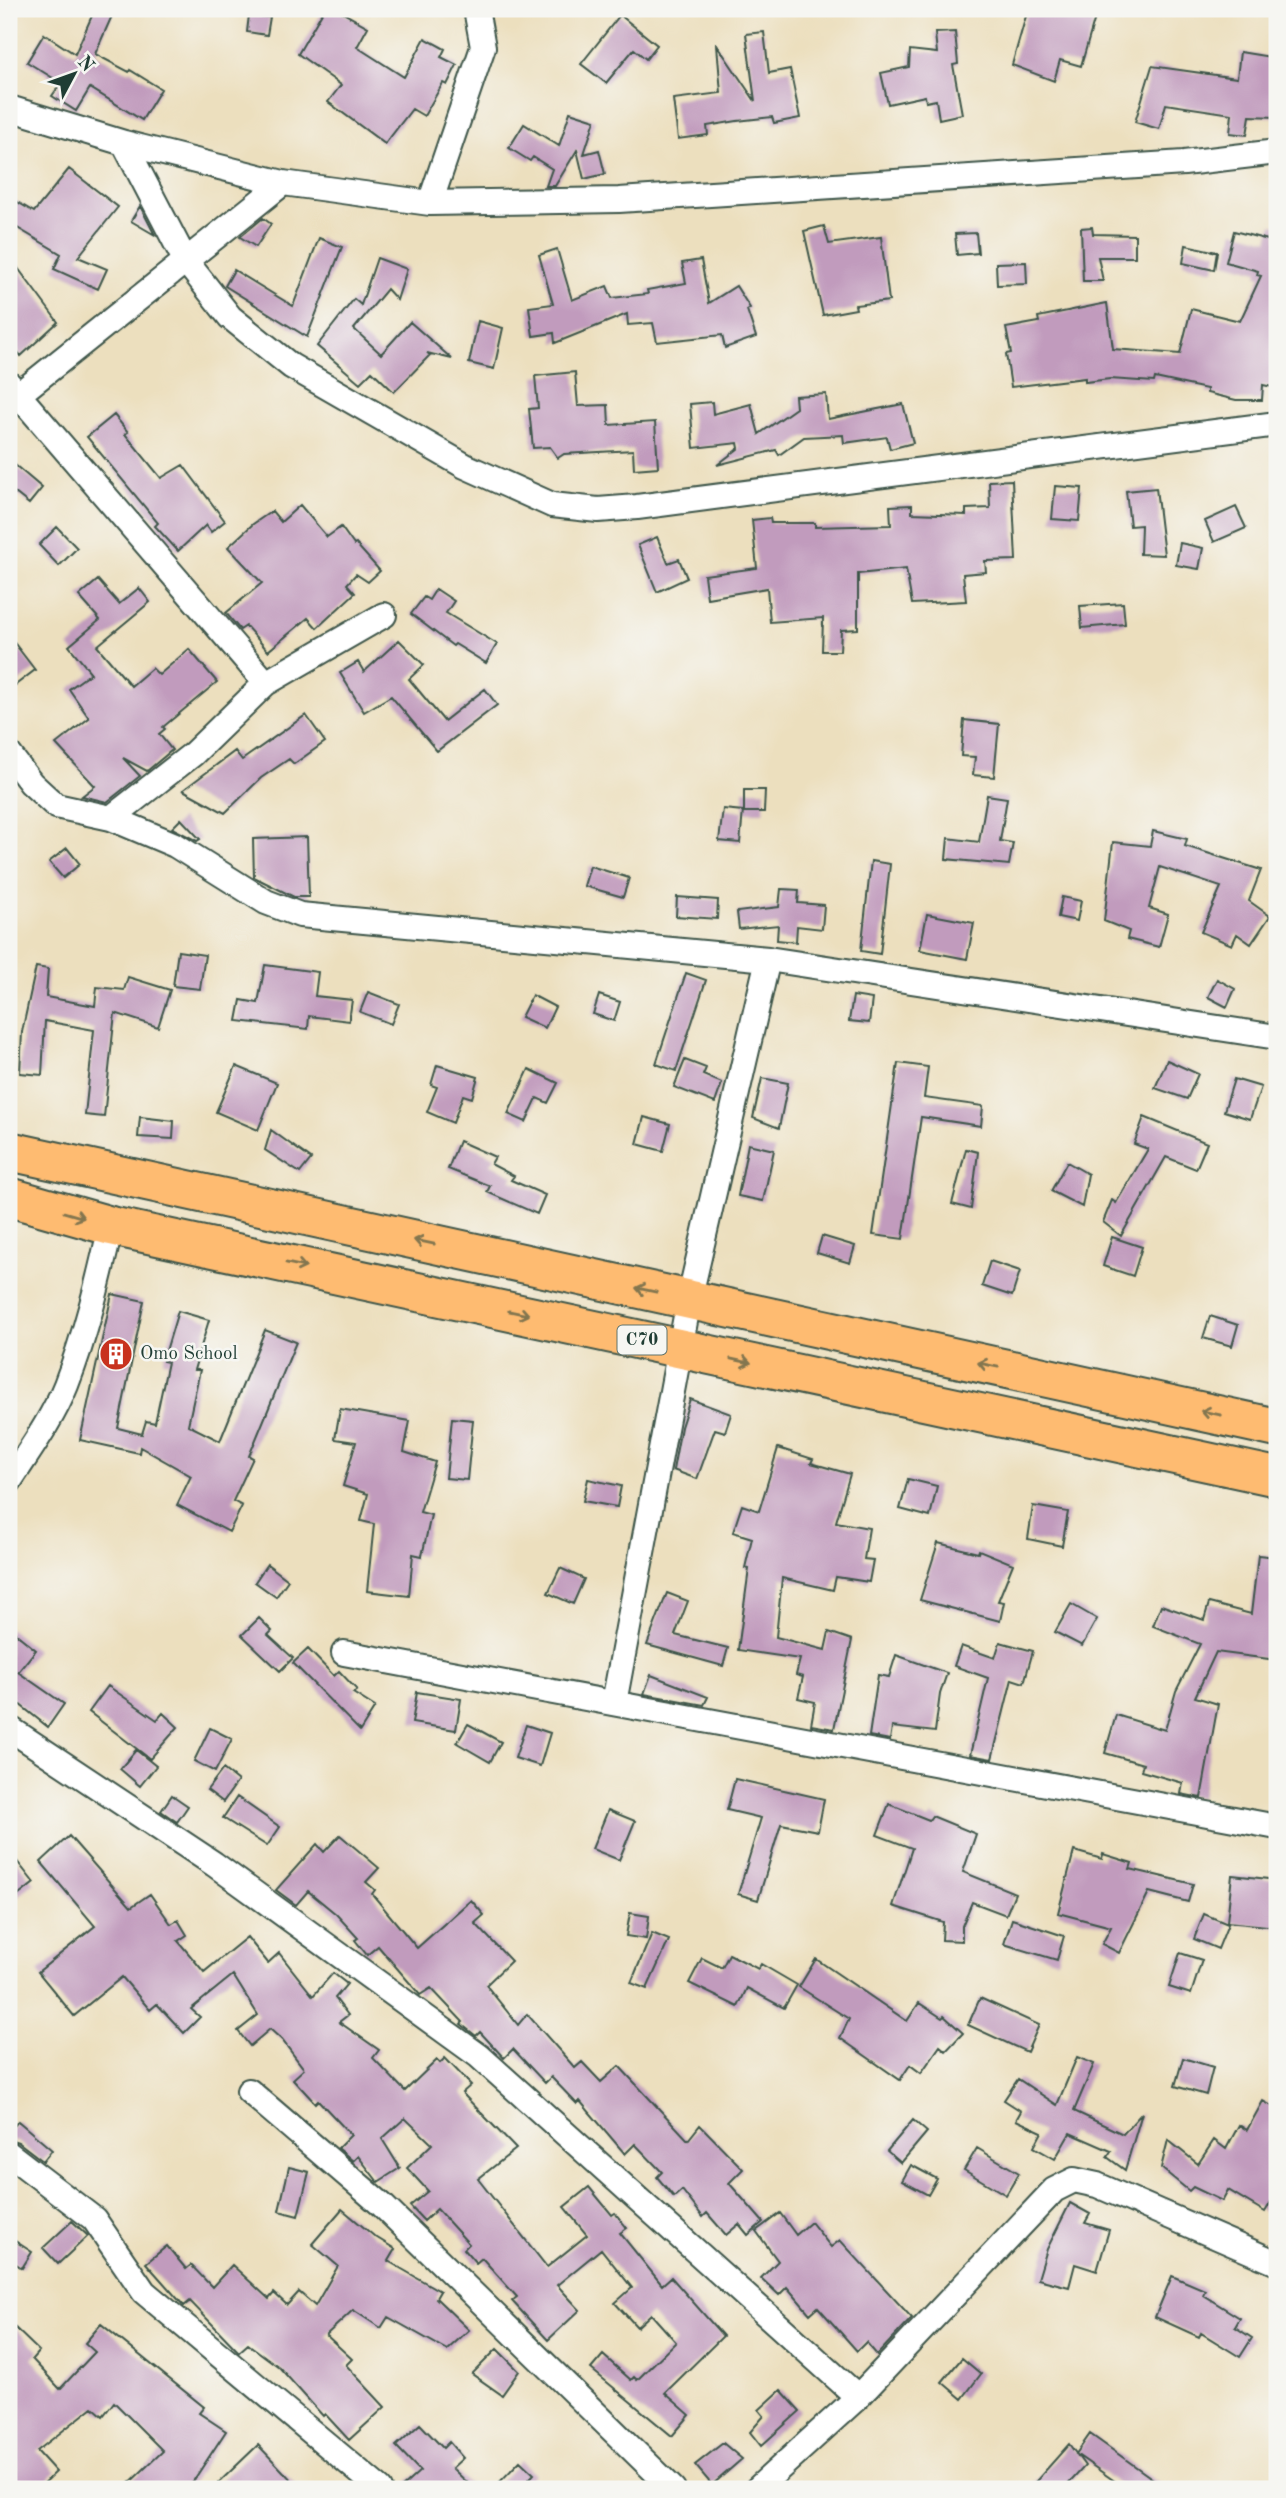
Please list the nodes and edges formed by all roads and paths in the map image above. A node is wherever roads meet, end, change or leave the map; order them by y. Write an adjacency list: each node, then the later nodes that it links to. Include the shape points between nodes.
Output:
1 (476, 9): 6 (street, via 483,47)
2 (9, 107): 3 (street)
3 (124, 143): 5 (street); 7 (street)
4 (1277, 152): 6 (street, via 1184,163 620,200)
5 (283, 183): 6 (street); 7 (street)
6 (430, 203)
7 (185, 260): 8 (street); 9 (street, via 230,317 291,366 465,466 552,505 598,510 638,507)
8 (11, 394): 11 (street)
9 (1277, 424)
10 (384, 615): 11 (street)
11 (266, 683): 13 (street, via 193,754)
12 (9, 754): 13 (street, via 56,806)
13 (111, 818): 14 (street, via 174,845 267,902 300,915)
14 (768, 959): 15 (street); 19 (street)
15 (1277, 1037)
16 (9, 1152): 19 (highway, one-way to 16)
17 (9, 1197): 18 (highway, C70, one-way to 18)
18 (111, 1226): 20 (highway, C70, one-way to 20); 23 (street, via 94,1299 65,1387)
19 (689, 1300): 20 (street); 21 (highway, one-way to 19)
20 (680, 1348): 22 (highway, C70, one-way to 22); 25 (street)
21 (1277, 1428)
22 (1277, 1476)
23 (9, 1482)
24 (344, 1653): 25 (street)
25 (614, 1703): 27 (street)
26 (9, 1728): 31 (street, via 214,1864 479,2056)
27 (1277, 1827)
28 (249, 2091): 33 (street, via 382,2205)
29 (9, 2154): 32 (street, via 93,2219 144,2292)
30 (1277, 2263): 31 (street, via 1097,2185 1074,2180 1054,2190)
31 (858, 2397): 34 (street)
32 (380, 2489)
33 (673, 2489)
34 (757, 2489)

